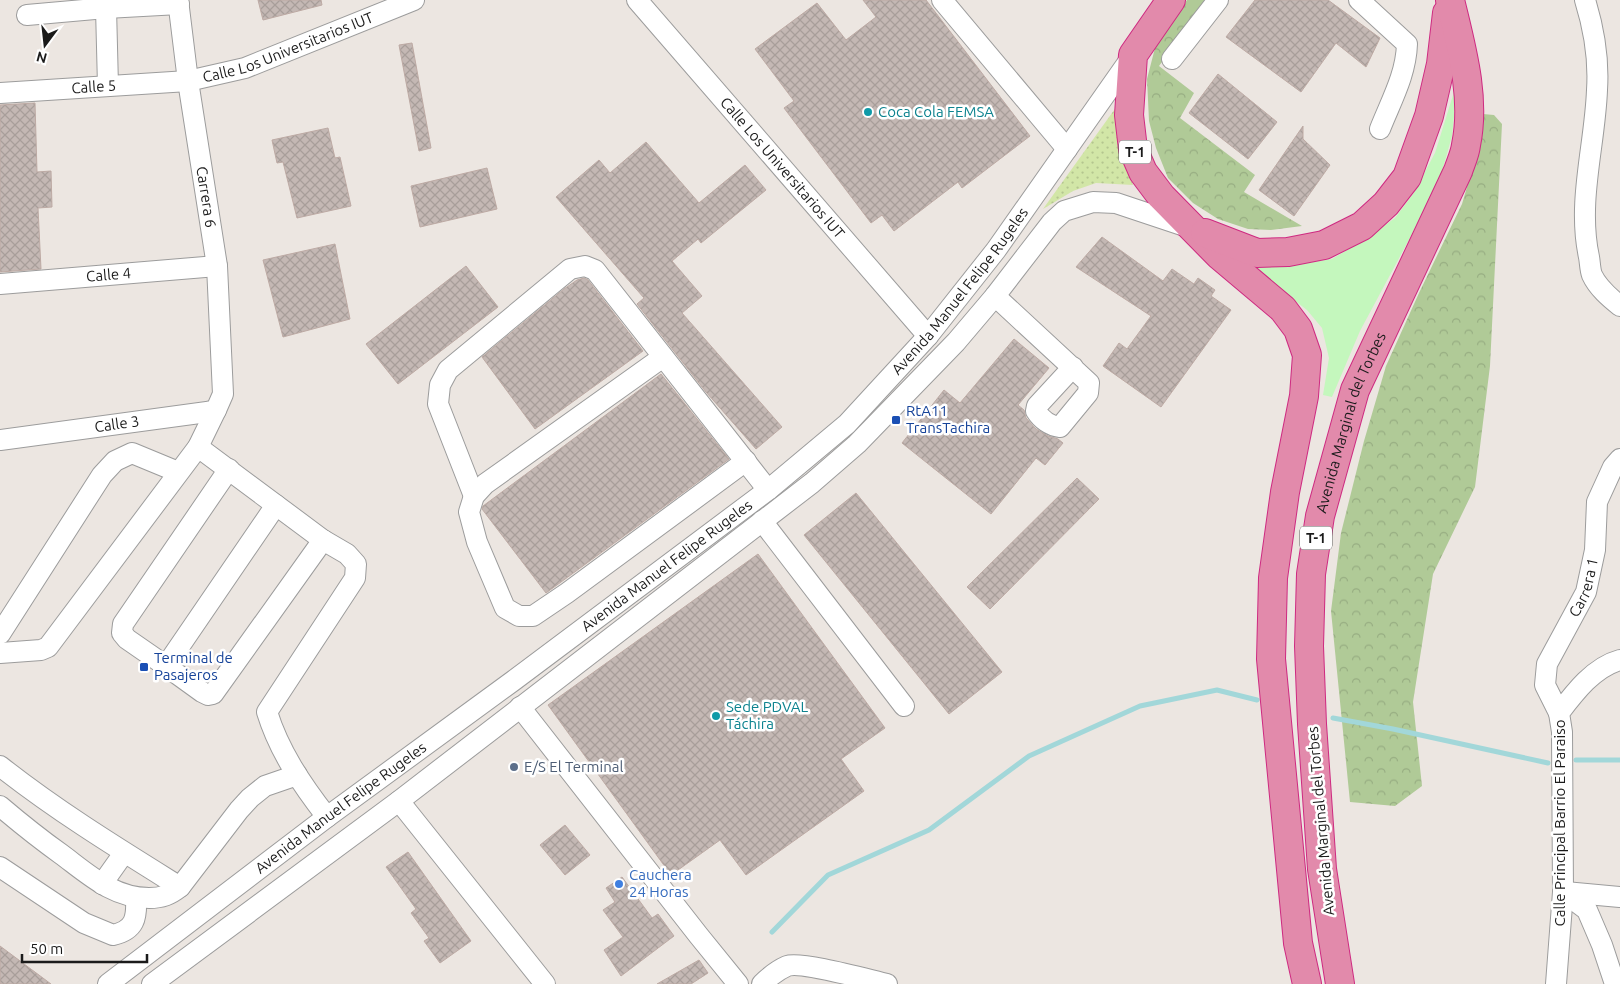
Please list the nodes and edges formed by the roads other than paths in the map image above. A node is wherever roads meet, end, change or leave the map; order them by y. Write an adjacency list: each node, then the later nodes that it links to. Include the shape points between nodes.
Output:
1 (414, 0): 14 (street, Calle Los Universitarios IUT, via 245,68)
2 (942, 0): 18 (street)
3 (1171, 0): 12 (highway)
4 (1218, 0): 13 (street)
5 (1359, 0): 17 (street, via 1407,44 1401,79)
6 (1450, 0): 19 (highway, via 1441,64 1429,116 1407,177 1386,204 1362,226 1324,246 1257,253); 67 (highway, Avenida Marginal del Torbes / T-1, via 1462,47 1468,90 1466,146 1458,171 1355,390 1320,516 1311,574 1309,646 1315,772 1322,869)
7 (1585, 0): 23 (street, via 1596,47 1597,90 1587,180 1585,240 1592,275)
8 (178, 2): 10 (street); 14 (street, Carrera 6)
9 (646, 4): 24 (street, Calle Los Universitarios IUT)
10 (106, 8): 11 (street); 15 (street)
11 (27, 15)
12 (1133, 55): 18 (street, Avenida Manuel Felipe Rugeles); 19 (highway, T-1, via 1129,115 1133,149 1143,172 1161,196)
13 (1172, 59)
14 (188, 81): 15 (street, Calle 5); 20 (street, Carrera 6)
15 (108, 86): 16 (street, Calle 5)
16 (0, 93)
17 (1380, 129)
18 (1067, 149): 24 (street, Avenida Manuel Felipe Rugeles, via 996,250)
19 (1194, 229): 22 (street, Avenida Manuel Felipe Rugeles, via 1116,203 1079,205 1064,211 1052,222); 66 (highway, T-1, via 1219,255 1283,309 1298,329 1307,355 1304,396 1285,492 1273,578 1271,659 1298,943)
20 (217, 266): 21 (street, Calle 4); 27 (street, Carrera 6)
21 (0, 284)
22 (995, 296): 26 (street); 37 (street, Avenida Manuel Felipe Rugeles, via 956,342 857,444 812,484)
23 (1620, 306)
24 (928, 336): 34 (street, Avenida Manuel Felipe Rugeles, via 847,424)
25 (663, 357): 31 (street); 35 (street, via 484,484); 35 (street, via 595,270 585,266 570,269 448,370 440,385 438,404)
26 (1073, 367)
27 (219, 402): 28 (street, Calle 3); 29 (street)
28 (0, 440)
29 (198, 447): 32 (street); 33 (street)
30 (1620, 459): 45 (street, Carrera 1, via 1597,502 1595,550 1586,592 1547,664 1545,685)
31 (746, 461): 34 (street); 35 (street, via 533,616 519,616 505,608 477,542 470,512)
32 (229, 469): 36 (street); 42 (street, via 124,624 122,633 127,639)
33 (178, 472): 39 (street, via 132,453 115,461 102,475); 40 (street, via 48,647)
34 (768, 490): 52 (street, Avenida Manuel Felipe Rugeles)
35 (474, 496)
36 (276, 505): 38 (street); 42 (street)
37 (762, 521): 43 (street); 44 (street, Avenida Manuel Felipe Rugeles)
38 (323, 540): 42 (street, via 213,694 202,692); 47 (street, via 347,554 356,564 355,578 267,712)
39 (0, 634)
40 (0, 653)
41 (1617, 656): 45 (street, Calle Principal Barrio El Paraiso, via 1580,685)
42 (166, 666)
43 (904, 706)
44 (520, 707): 50 (street, Avenida Manuel Felipe Rugeles); 63 (street)
45 (1559, 713): 57 (street, Calle Principal Barrio El Paraiso)
46 (0, 766): 48 (street)
47 (297, 775): 52 (street); 56 (street, via 265,786 250,798)
48 (17, 780): 49 (street); 53 (street)
49 (0, 801)
50 (399, 801): 61 (street, Avenida Manuel Felipe Rugeles); 62 (street)
51 (0, 806): 55 (street)
52 (326, 817): 60 (street, Avenida Manuel Felipe Rugeles)
53 (124, 853): 55 (street); 56 (street)
54 (0, 867): 59 (street, via 84,923 113,935 128,930 133,923)
55 (102, 884): 59 (street, via 116,893)
56 (180, 887): 59 (street, via 160,898)
57 (1563, 892): 58 (street); 68 (street, Calle Principal Barrio El Paraiso); 69 (street, via 1587,910)
58 (1620, 897)
59 (136, 898)
60 (108, 984)
61 (152, 984)
62 (545, 984)
63 (738, 984)
64 (762, 984): 65 (street, via 789,965 811,966)
65 (887, 984)
66 (1307, 984)
67 (1340, 984)
68 (1556, 984)
69 (1615, 984)

